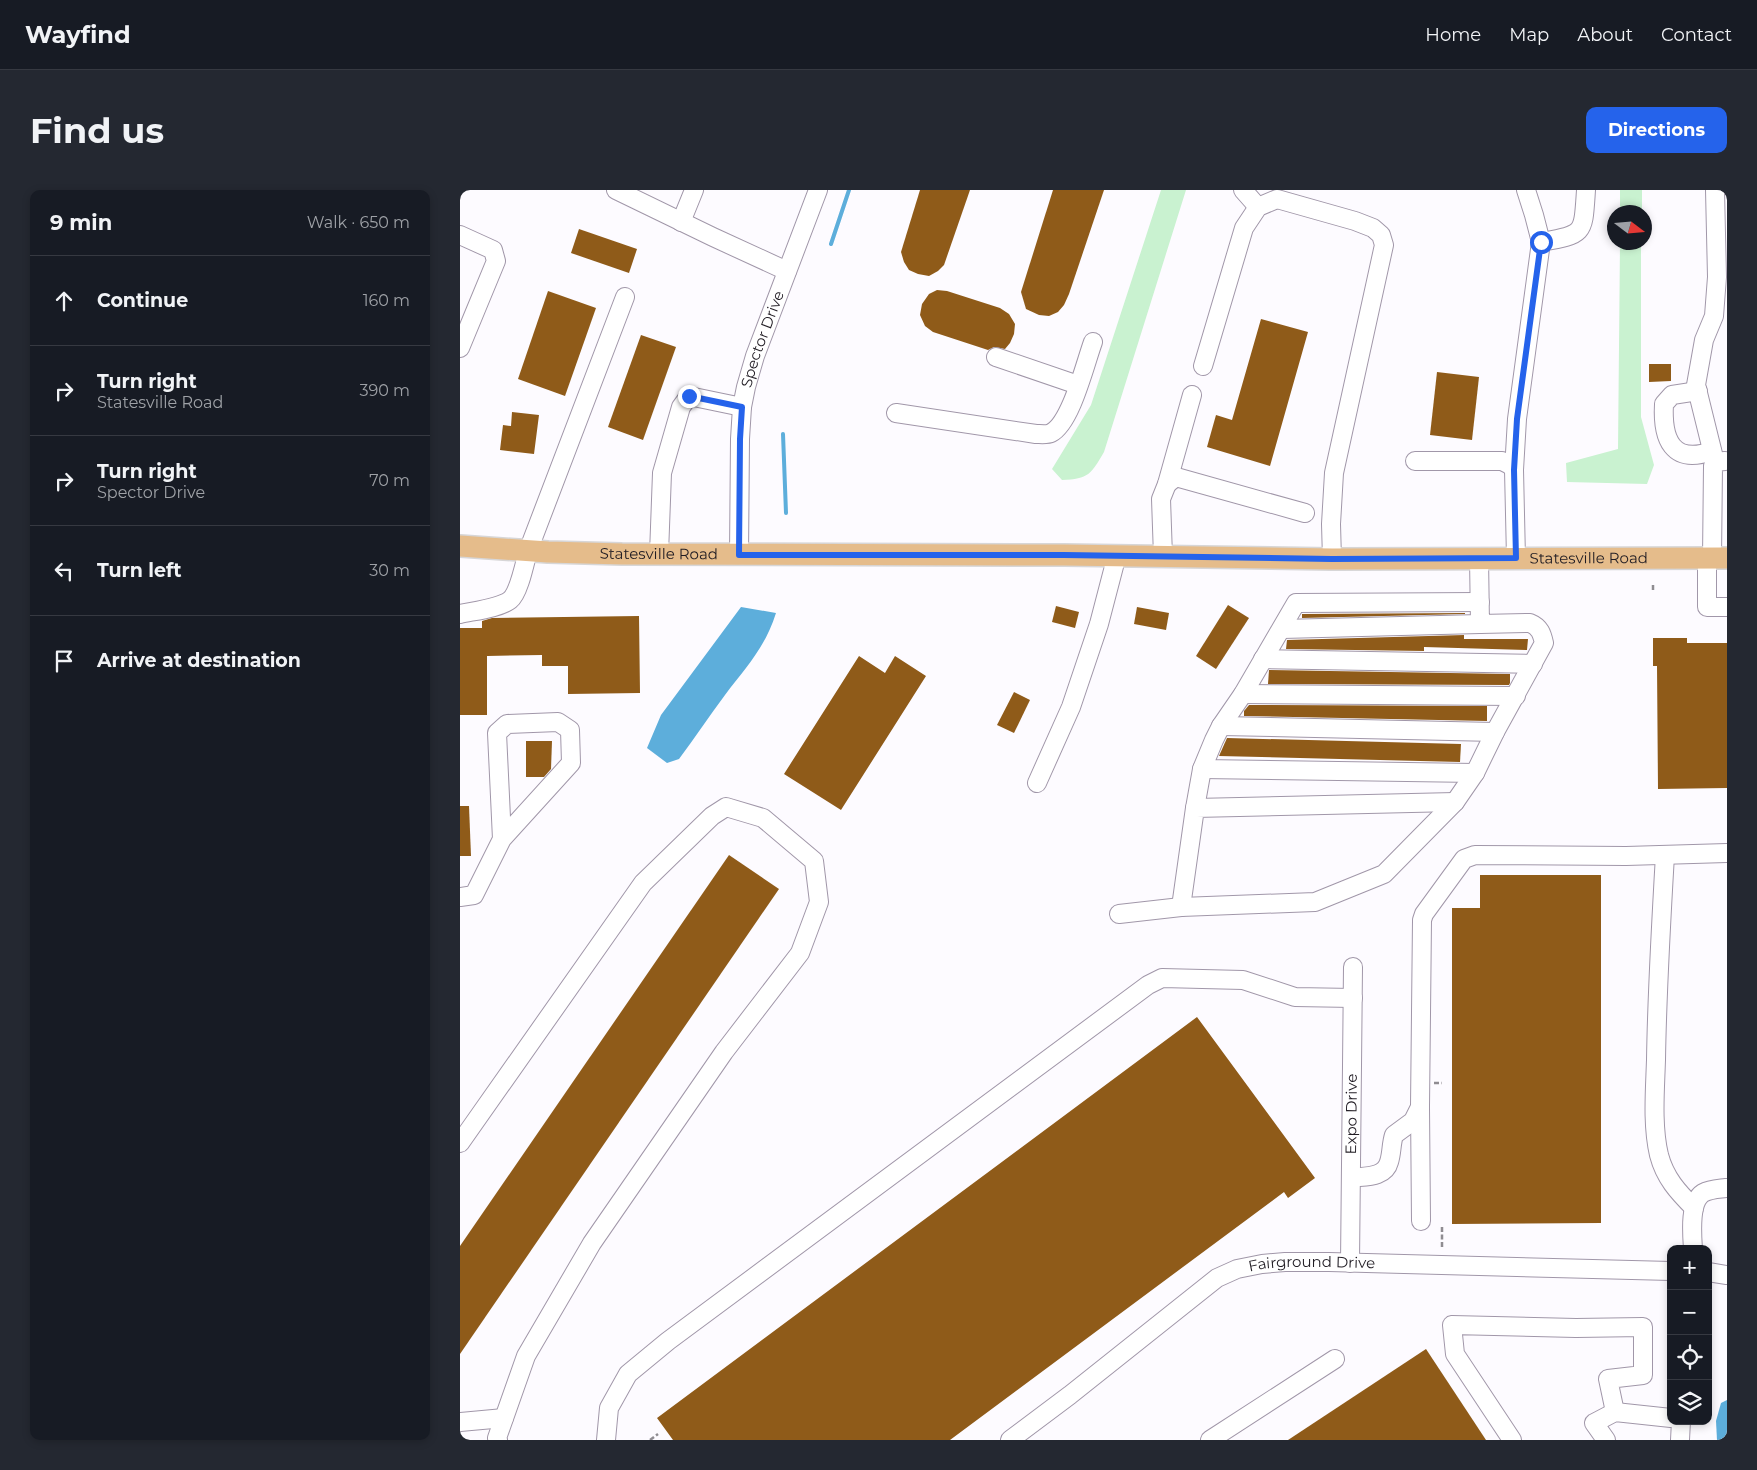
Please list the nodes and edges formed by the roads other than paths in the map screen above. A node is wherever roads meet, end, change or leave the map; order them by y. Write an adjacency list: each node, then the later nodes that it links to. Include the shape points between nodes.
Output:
1 (616, 190): 9 (street)
2 (694, 190): 9 (street)
3 (818, 190): 12 (street, Spector Drive)
4 (1243, 190): 8 (street)
5 (1526, 190): 11 (street)
6 (1586, 190): 11 (street, via 1580,230 1571,236)
7 (1715, 190): 19 (street, via 1717,277 1714,316 1704,340 1696,385)
8 (1258, 207): 17 (street, via 1244,228); 37 (street, via 1276,198 1355,221 1373,228 1381,235 1384,245 1334,473)
9 (681, 222): 12 (street)
10 (460, 235): 15 (street, via 493,250 496,262)
11 (1541, 242): 25 (street, via 1517,419)
12 (787, 271): 21 (street, Spector Drive, via 755,356)
13 (625, 297): 29 (street)
14 (1093, 342): 18 (street)
15 (460, 348)
16 (996, 357): 18 (street)
17 (1203, 366)
18 (1078, 385): 22 (street, via 1062,424 1050,434)
19 (1698, 391): 23 (street); 23 (street, via 1672,395 1664,404 1663,421 1670,445 1684,455)
20 (1192, 395): 26 (street)
21 (742, 407): 30 (street, via 689,396 681,407 662,473); 31 (street, Spector Drive)
22 (896, 412)
23 (1718, 458): 36 (street, via 1712,466)
24 (1414, 461): 25 (street, via 1502,461)
25 (1514, 470): 35 (street)
26 (1167, 484): 27 (street, via 1176,477); 33 (street, via 1161,499)
27 (1305, 513)
28 (460, 546): 29 (main road, Statesville Road)
29 (528, 551): 30 (main road, Statesville Road); 40 (street, via 511,599)
30 (659, 554): 31 (main road, Statesville Road)
31 (739, 555): 32 (main road, Statesville Road)
32 (1117, 556): 33 (main road, Statesville Road); 51 (street, via 1099,624 1071,707)
33 (1163, 556): 37 (main road, Statesville Road)
34 (1479, 558): 35 (main road, Statesville Road); 37 (main road, Statesville Road); 38 (street)
35 (1516, 558): 36 (main road, Statesville Road)
36 (1715, 558): 39 (street, via 1708,607)
37 (1332, 559)
38 (1480, 602): 41 (street); 42 (street, via 1296,603)
39 (1727, 607)
40 (460, 614)
41 (1480, 624): 42 (street); 44 (street, via 1530,623 1536,626 1544,644)
42 (1282, 629): 43 (street)
43 (1263, 659): 44 (street); 45 (street)
44 (1533, 664): 46 (street)
45 (1243, 694): 46 (street); 47 (street)
46 (1516, 696): 48 (street)
47 (1221, 726): 48 (street); 49 (street)
48 (1495, 732): 50 (street)
49 (1202, 770): 50 (street); 53 (street)
50 (1475, 773): 52 (street)
51 (1037, 783)
52 (1455, 802): 53 (street); 58 (street, via 1384,874 1315,902)
53 (1195, 808): 58 (street)
54 (502, 839): 54 (street, via 497,733 507,724 558,722 570,730 571,763); 57 (street, via 474,895)
55 (1727, 853): 56 (street)
56 (1665, 855): 62 (street, via 1475,855 1464,859 1422,920); 66 (street, via 1655,1117 1659,1154 1667,1177)
57 (460, 898)
58 (1181, 907): 59 (street)
59 (1119, 914)
60 (1353, 967): 61 (street, Expo Drive)
61 (1353, 998): 64 (street, Expo Drive); 80 (street, via 1295,997 1243,980 1162,978 1148,985 628,1374 609,1408)
62 (1420, 1107): 64 (street, via 1412,1121 1394,1135 1389,1164 1384,1170 1377,1175); 67 (street)
63 (460, 1144): 75 (street, via 643,883 712,816 726,807 763,818 814,861 819,902 800,953 724,1052 592,1243 526,1356)
64 (1351, 1178): 69 (street, Expo Drive)
65 (1726, 1188): 66 (street, via 1704,1192)
66 (1694, 1208): 68 (street)
67 (1421, 1221)
68 (1693, 1245)
69 (1350, 1263): 70 (street, Fairground Drive); 81 (street, Fairground Drive, via 1262,1264 1237,1269 1217,1278)
70 (1667, 1271)
71 (1712, 1273): 72 (street)
72 (1727, 1275)
73 (1335, 1359): 82 (street)
74 (1615, 1412): 76 (street); 83 (street, via 1608,1379 1643,1375 1643,1327 1452,1325 1455,1354); 84 (street, via 1594,1423)
75 (504, 1418): 77 (street); 79 (street)
76 (1667, 1418)
77 (460, 1422)
78 (1681, 1425): 85 (street)
79 (498, 1440)
80 (606, 1440)
81 (1010, 1440)
82 (1210, 1440)
83 (1512, 1440)
84 (1606, 1440)
85 (1680, 1440)

